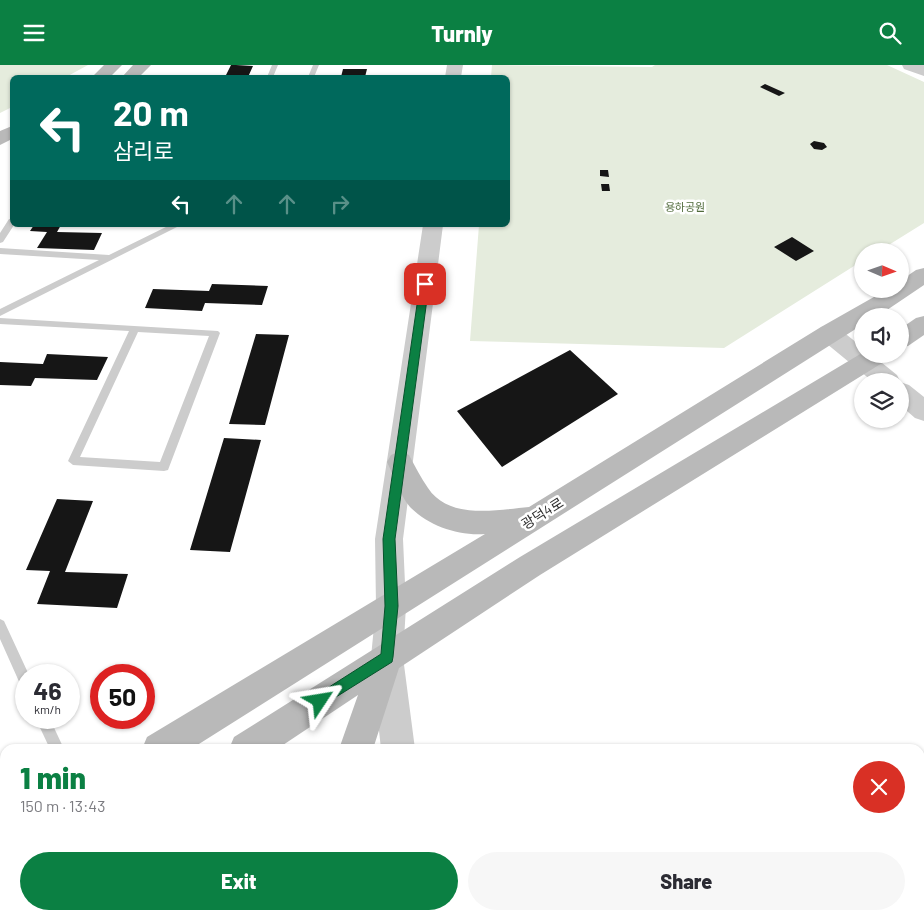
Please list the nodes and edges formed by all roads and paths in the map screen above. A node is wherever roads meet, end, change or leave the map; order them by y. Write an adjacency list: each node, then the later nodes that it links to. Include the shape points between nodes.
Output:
1 (114, 65): 3 (main road)
2 (143, 65): 4 (main road)
3 (102, 75)
4 (132, 75)
5 (10, 224): 8 (lane)
6 (173, 227): 10 (lane)
7 (433, 227): 22 (street)
8 (0, 240)
9 (0, 251): 10 (lane)
10 (110, 258): 12 (lane)
11 (924, 275): 16 (main road, 광덕4로)
12 (0, 313)
13 (0, 321): 15 (lane)
14 (924, 324): 17 (main road)
15 (135, 328): 15 (lane, via 122,355 73,461 164,467 215,333)
16 (829, 333): 18 (street); 23 (main road, 광덕4로)
17 (909, 334)
18 (854, 348)
19 (864, 363): 26 (main road)
20 (909, 398): 21 (street)
21 (924, 411)
22 (400, 462): 23 (main road, via 419,498 442,516 472,523); 24 (street, via 389,539)
23 (533, 519): 24 (main road, 광덕4로)
24 (391, 606): 26 (street); 30 (main road, 광덕4로)
25 (0, 625): 27 (lane)
26 (387, 657): 31 (main road); 32 (main road); 33 (street)
27 (18, 664)
28 (48, 729): 29 (lane)
29 (55, 744)
30 (167, 744)
31 (254, 744)
32 (358, 744)
33 (397, 744)

